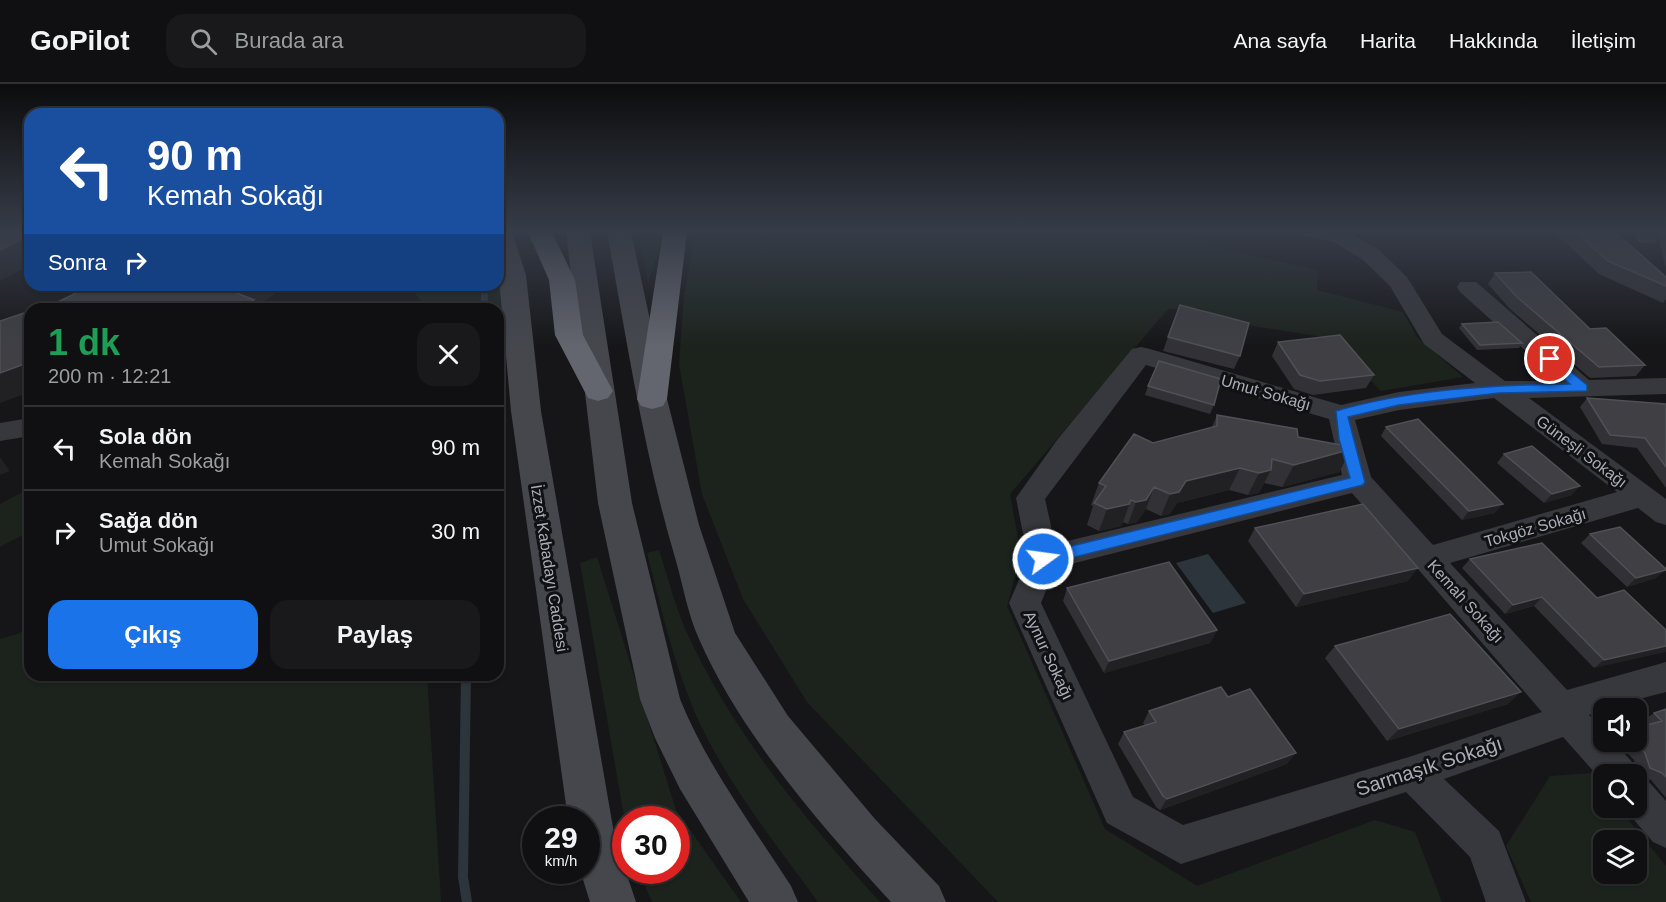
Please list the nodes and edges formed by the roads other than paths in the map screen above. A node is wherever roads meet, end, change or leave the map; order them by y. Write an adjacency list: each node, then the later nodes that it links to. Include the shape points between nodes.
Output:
1 (512, 270): 8 (main road, İzzet Kabadayı Caddesi)
2 (557, 270): 12 (highway, via 569,335)
3 (583, 270): 12 (main road)
4 (627, 270): 13 (main road)
5 (670, 270): 13 (highway)
6 (1387, 270): 11 (street, Güneşli Sokağı, via 1399,282 1432,339)
7 (1468, 287): 10 (street)
8 (508, 328): 29 (main road, İzzet Kabadayı Caddesi, via 526,411 593,839)
9 (1666, 386): 10 (street, Umut Sokağı)
10 (1582, 388): 11 (street, Umut Sokağı)
11 (1499, 389): 14 (street, Umut Sokağı, via 1399,401); 18 (street, Güneşli Sokağı)
12 (598, 391): 30 (main road, via 615,503 660,699 695,775)
13 (652, 399): 31 (main road, via 682,525 717,638 774,729 859,836)
14 (1341, 414): 17 (street, Kemah Sokağı); 21 (street, Umut Sokağı, via 1141,355 1030,498)
15 (24, 428): 16 (street)
16 (0, 432)
17 (1358, 482): 20 (street, Kemah Sokağı); 21 (street)
18 (1642, 496): 19 (street, Güneşli Sokağı); 20 (street, Tokgöz Sokağı)
19 (1666, 514)
20 (1428, 558): 23 (street, Kemah Sokağı)
21 (1043, 559): 28 (street, Aynur Sokağı, via 1025,603 1120,810)
22 (1666, 677): 23 (street, Sarmaşık Sokağı, via 1577,702)
23 (1571, 718): 24 (street, Kemah Sokağı); 25 (street, Sarmaşık Sokağı)
24 (1610, 764)
25 (1412, 773): 28 (street, Sarmaşık Sokağı); 32 (street, via 1485,845)
26 (1647, 807): 27 (street)
27 (1666, 829)
28 (1181, 844)
29 (613, 902)
30 (775, 902)
31 (922, 902)
32 (1506, 902)

